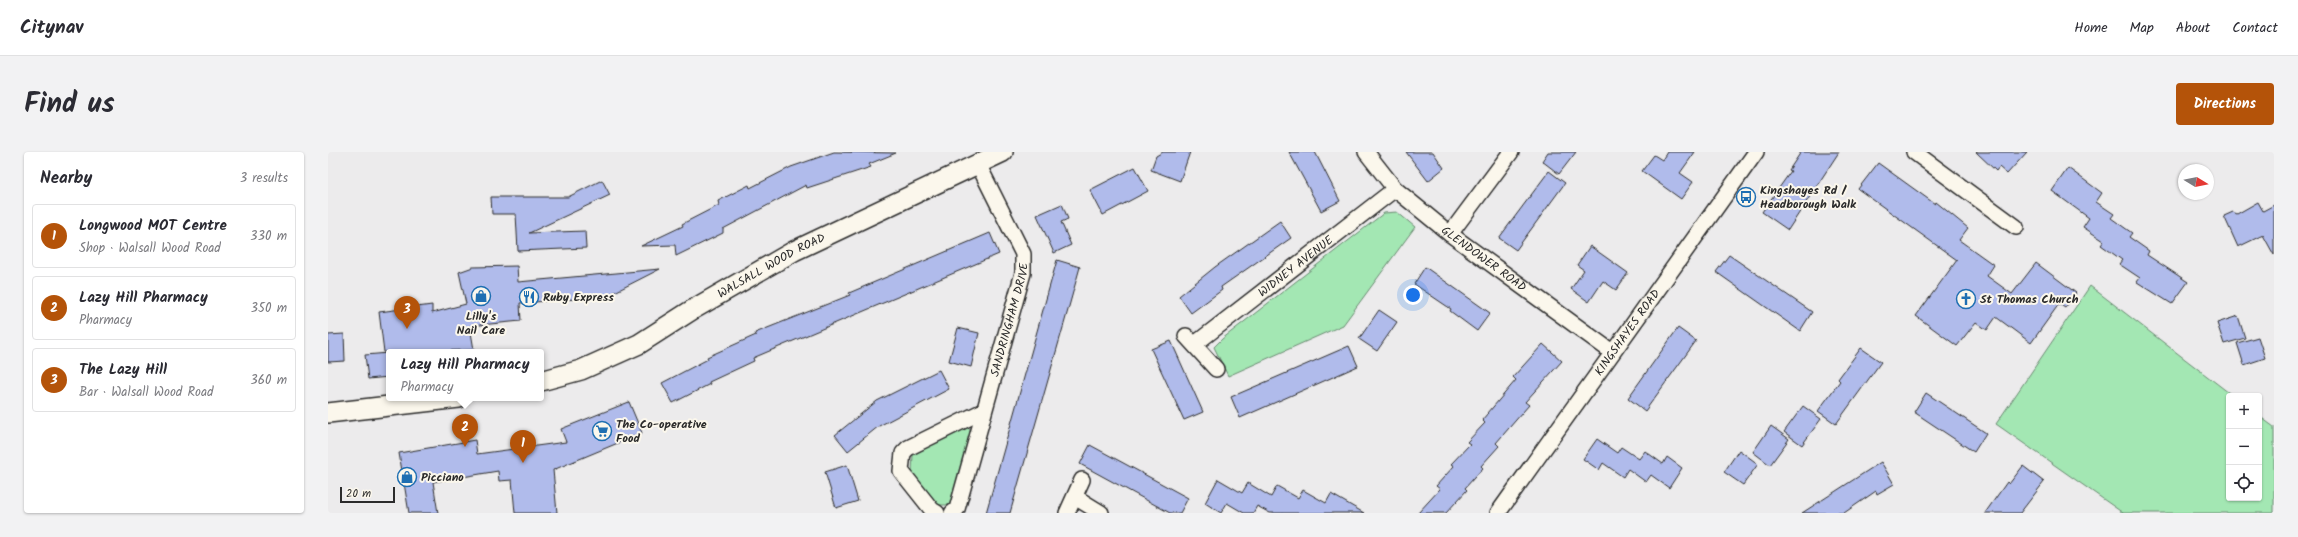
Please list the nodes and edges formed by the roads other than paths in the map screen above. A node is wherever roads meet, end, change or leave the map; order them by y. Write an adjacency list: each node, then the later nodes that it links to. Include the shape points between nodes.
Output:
1 (1003, 152): 6 (street, WALSALL WOOD ROAD)
2 (1366, 152): 7 (street, GLENDOWER ROAD)
3 (1511, 152): 9 (street)
4 (1756, 152): 10 (street, KINGSHAYES ROAD)
5 (1914, 152): 8 (street)
6 (978, 164): 12 (street, WALSALL WOOD ROAD, via 794,251 639,344 580,370); 14 (street, SANDRINGHAM DRIVE, via 1023,254 1024,262)
7 (1395, 190): 9 (street, GLENDOWER ROAD); 11 (street, WIDNEY AVENUE, via 1191,340)
8 (2016, 227)
9 (1450, 234): 10 (street, GLENDOWER ROAD)
10 (1612, 352): 22 (street, KINGSHAYES ROAD)
11 (1216, 369)
12 (544, 380)
13 (433, 401): 15 (street)
14 (983, 411): 18 (street, via 908,448 903,453 901,471); 19 (street, SANDRINGHAM DRIVE, via 957,509)
15 (328, 413)
16 (1082, 480): 17 (street)
17 (1075, 497): 20 (street); 21 (street)
18 (937, 513)
19 (952, 513)
20 (1067, 513)
21 (1101, 513)
22 (1498, 513)

